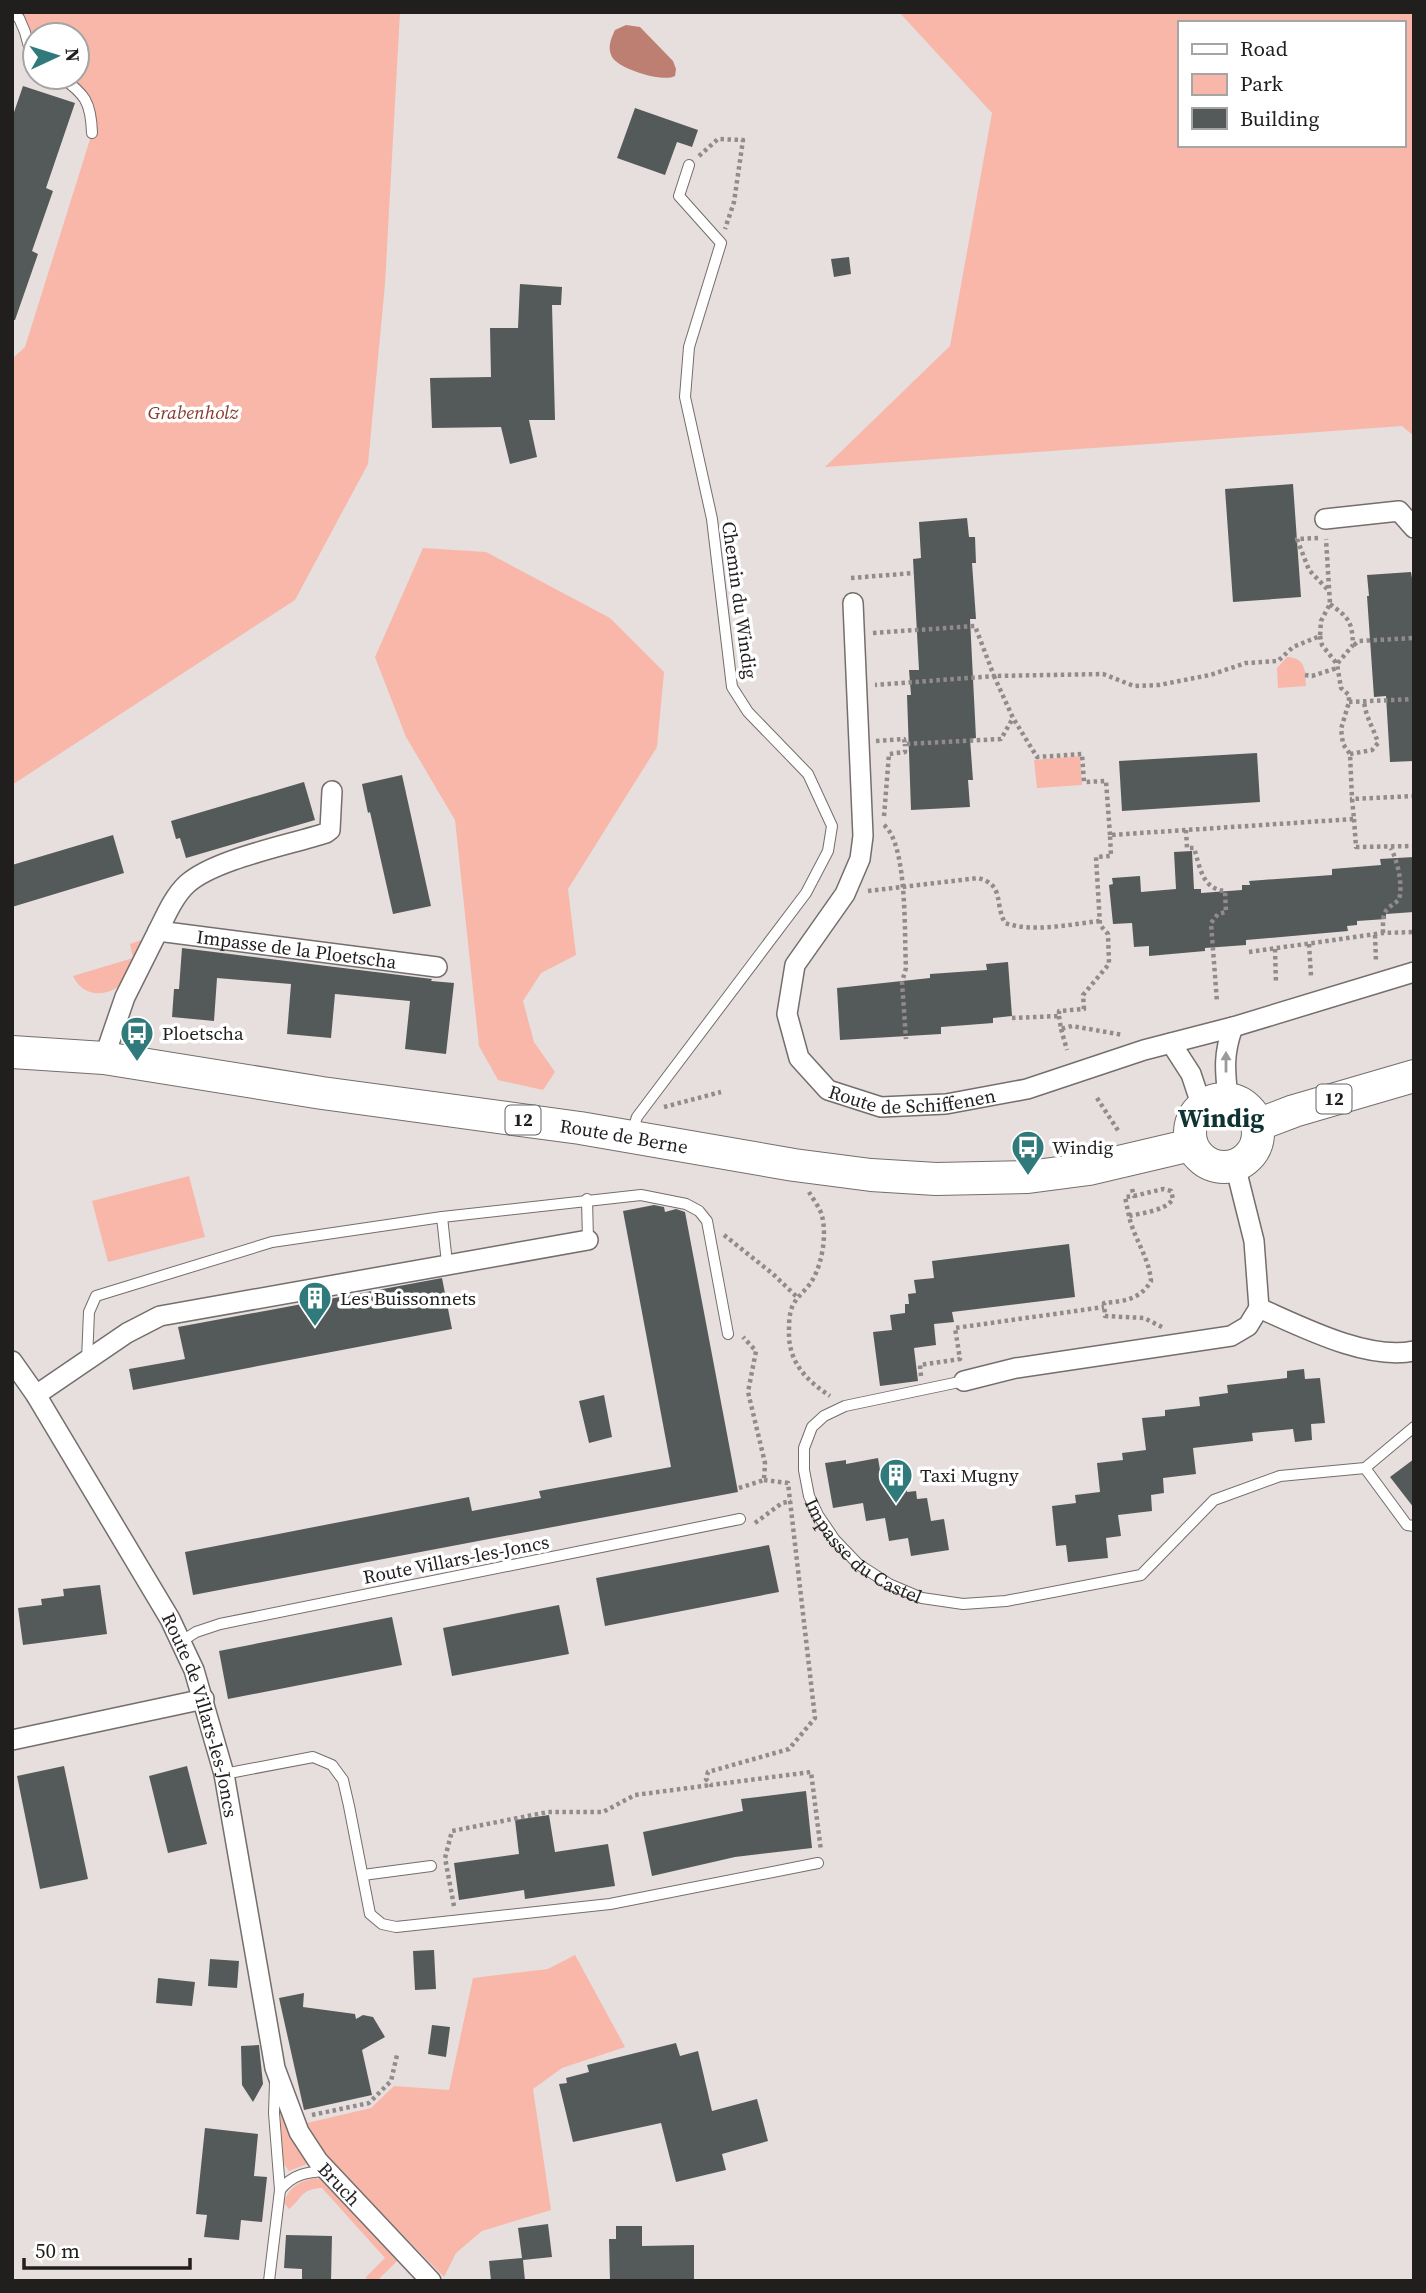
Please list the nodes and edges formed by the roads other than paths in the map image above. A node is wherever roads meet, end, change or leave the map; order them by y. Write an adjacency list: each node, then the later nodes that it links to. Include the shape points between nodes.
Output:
1 (79, 91): 2 (lane, via 89,106)
2 (92, 133)
3 (689, 165): 17 (lane, Chemin du Windig, via 679,196 721,243 689,347 685,397 712,519 732,687 748,712 808,774 831,826 828,851 806,893)
4 (1414, 527): 5 (street, via 1399,511)
5 (1325, 528)
6 (853, 603): 12 (street, Route de Schiffenen, via 863,836 860,859 845,894 795,965 787,1014 799,1058 828,1090 881,1107 946,1104 1027,1089)
7 (332, 791): 8 (street, via 330,830 203,872 185,886)
8 (158, 931): 9 (street, Impasse de la Ploetscha); 14 (street, via 125,997)
9 (437, 967)
10 (1414, 972): 11 (street, Route de Schiffenen)
11 (1233, 1027): 12 (street, Route de Schiffenen); 16 (street, one-way to 11)
12 (1171, 1043): 16 (street)
13 (12, 1052): 14 (main road, Route de Berne / 12)
14 (104, 1058): 17 (main road, Route de Berne / 12, via 322,1093)
15 (1414, 1076): 18 (main road, 12)
16 (1215, 1103): 18 (main road, via 1246,1108); 19 (main road, via 1191,1124)
17 (636, 1124): 19 (main road, Route de Berne / 12, via 794,1165 936,1180 1028,1177 1088,1169)
18 (1257, 1125): 20 (main road, via 1256,1145)
19 (1191, 1145): 20 (main road, via 1214,1166)
20 (1235, 1166): 25 (street, via 1254,1241)
21 (587, 1199): 22 (lane); 23 (lane); 26 (lane, via 641,1195 699,1211 707,1221)
22 (442, 1217): 24 (lane); 28 (lane, via 272,1242 96,1296 89,1312)
23 (588, 1240): 24 (street)
24 (447, 1263): 28 (street, via 160,1316)
25 (1259, 1308): 27 (street, via 1373,1352); 30 (street, Impasse du Castel, via 1248,1326 1231,1336 1016,1368)
26 (728, 1334)
27 (1414, 1350)
28 (87, 1360): 31 (street)
29 (12, 1362): 31 (street, Route de Villars-les-Joncs)
30 (964, 1381): 33 (lane, Impasse du Castel, via 845,1406 812,1427 804,1448 809,1496 835,1540 858,1564 922,1598 963,1604 1006,1601 1141,1575 1214,1500 1280,1476)
31 (36, 1395): 36 (street, Route de Villars-les-Joncs)
32 (1414, 1427): 33 (lane)
33 (1365, 1468): 35 (lane, via 1407,1525)
34 (740, 1519): 36 (lane, Route Villars-les-Joncs, via 220,1624)
35 (1414, 1526)
36 (181, 1641): 37 (street, Route de Villars-les-Joncs)
37 (204, 1699): 38 (street); 39 (street, Route de Villars-les-Joncs)
38 (12, 1740)
39 (224, 1774): 42 (lane, via 313,1757 332,1765 343,1780); 43 (street, Route de Villars-les-Joncs)
40 (818, 1863): 42 (lane, via 610,1904 396,1927 382,1924 370,1914)
41 (431, 1867): 42 (lane)
42 (363, 1875)
43 (275, 2068): 44 (street, Bruch, via 307,2146); 45 (lane)
44 (328, 2171): 45 (lane, via 299,2174); 47 (street, Bruch)
45 (281, 2190): 46 (lane)
46 (270, 2281)
47 (431, 2281)

